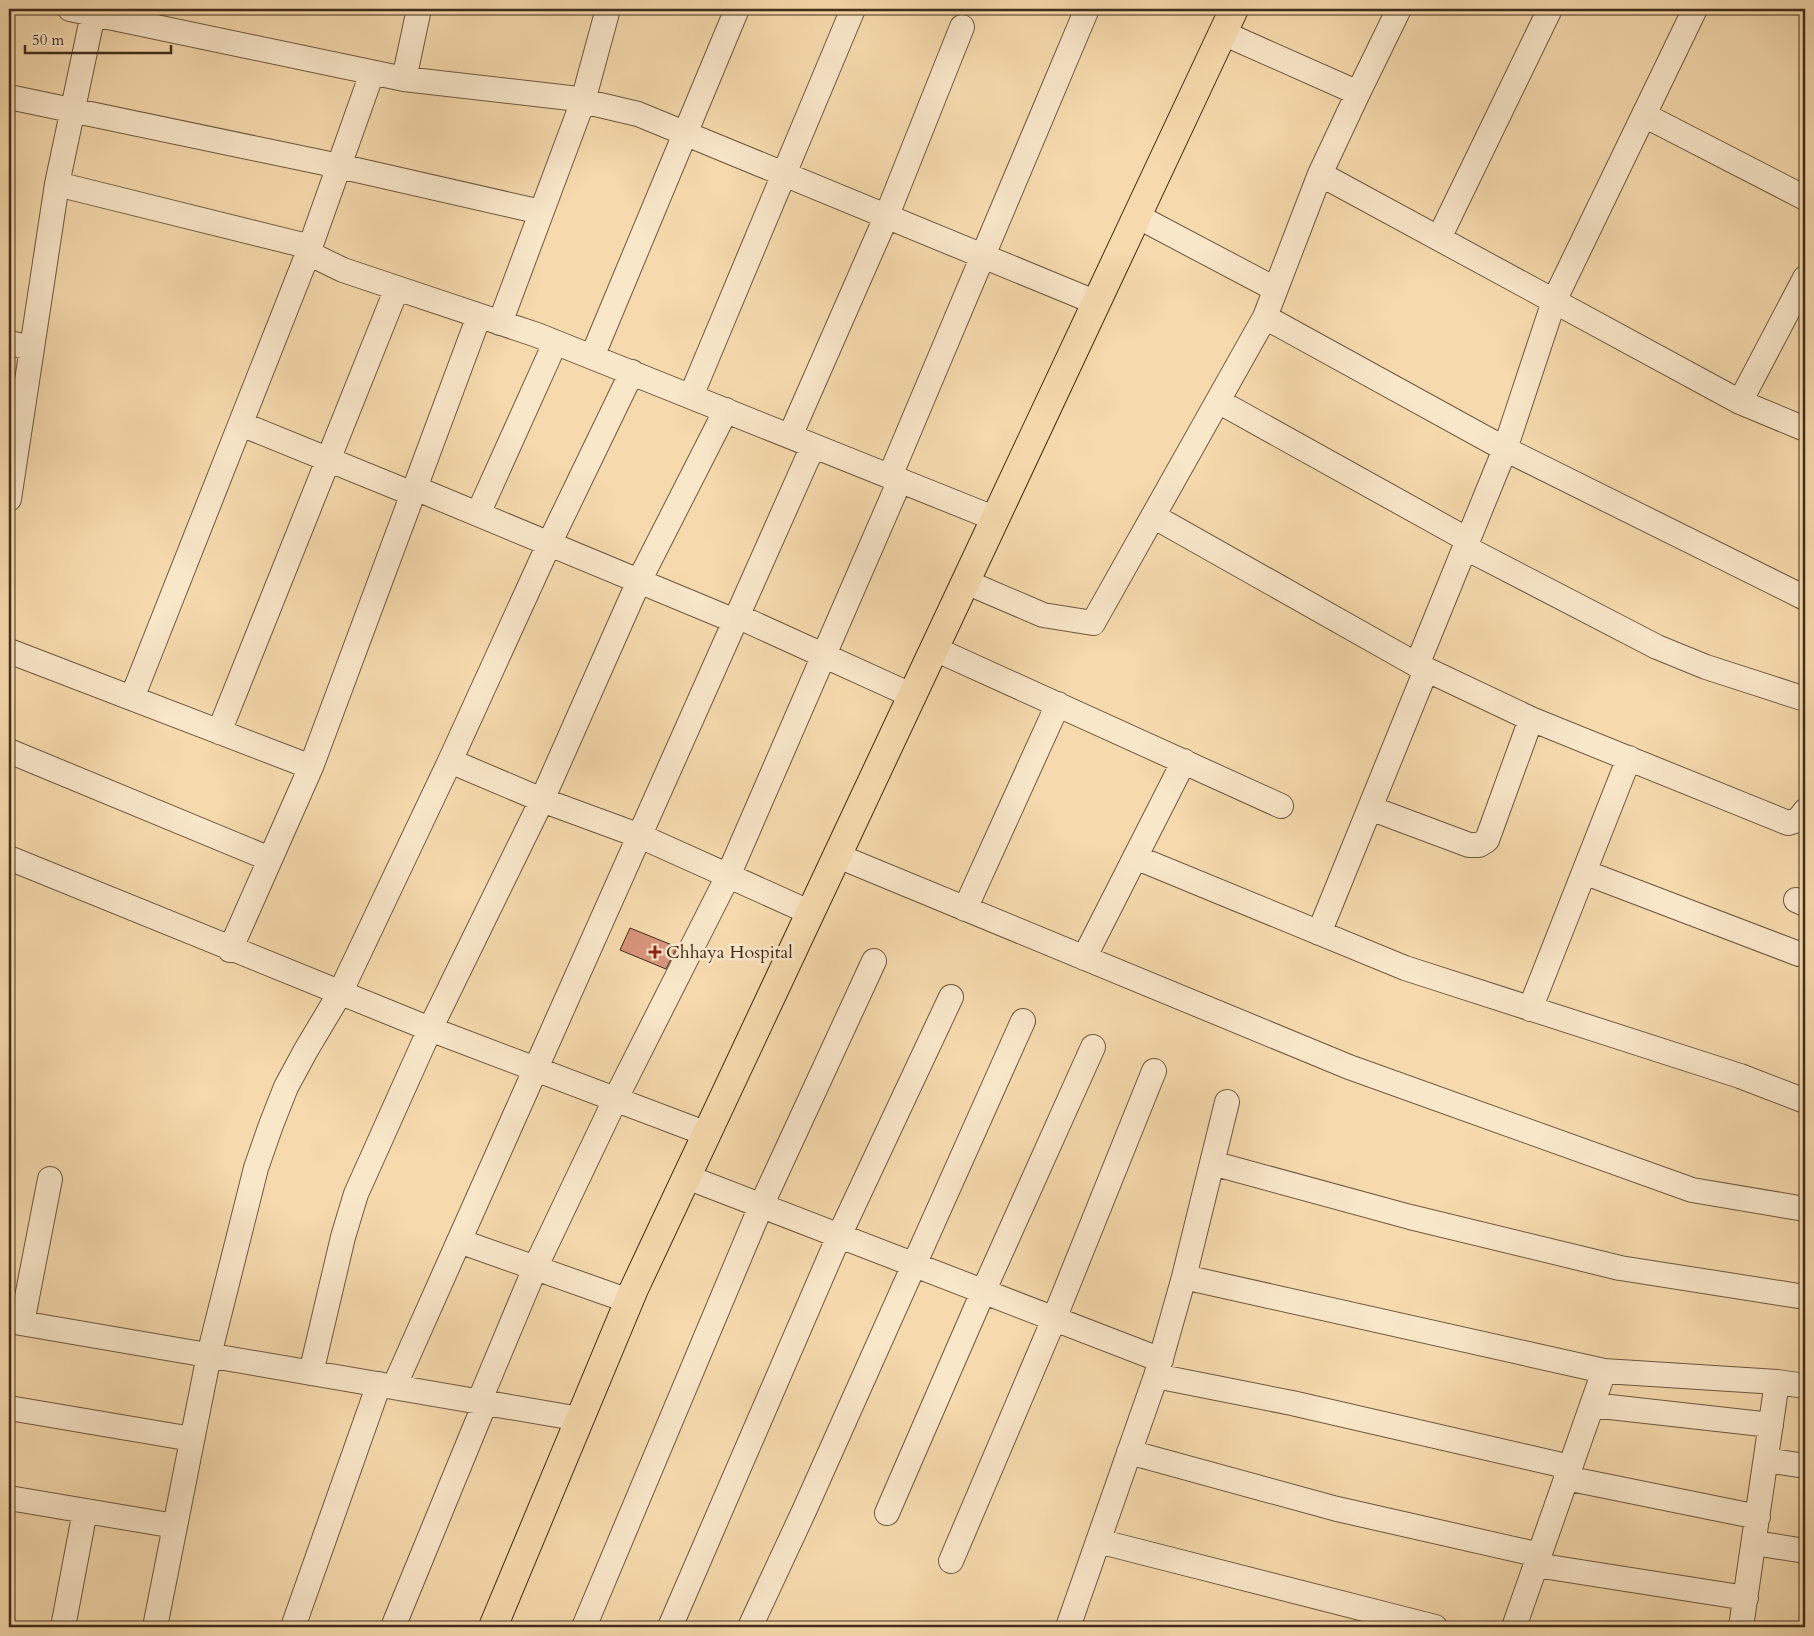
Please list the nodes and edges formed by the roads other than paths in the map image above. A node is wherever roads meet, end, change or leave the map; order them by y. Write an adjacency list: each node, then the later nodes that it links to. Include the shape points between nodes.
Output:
1 (70, 9): 10 (street)
2 (419, 9): 14 (street)
3 (608, 9): 17 (street)
4 (737, 9): 20 (street)
5 (853, 9): 22 (street)
6 (1087, 9): 31 (street)
7 (1398, 9): 15 (street)
8 (1550, 9): 29 (street)
9 (1695, 9): 19 (street)
10 (93, 14): 13 (street); 18 (street)
11 (1228, 21): 15 (street); 28 (main road)
12 (962, 27): 27 (street)
13 (372, 72): 14 (street); 21 (street)
14 (404, 80): 17 (street)
15 (1358, 93): 23 (street)
16 (9, 96): 18 (street)
17 (583, 101): 20 (street, via 638,114); 26 (street)
18 (74, 111): 21 (street); 24 (street)
19 (1644, 115): 25 (street); 35 (street)
20 (683, 132): 22 (street); 42 (street)
21 (339, 166): 26 (street); 30 (street)
22 (784, 173): 27 (street); 44 (street)
23 (1320, 174): 29 (street); 34 (street)
24 (58, 184): 30 (street); 41 (street)
25 (1805, 198)
26 (542, 212): 38 (street)
27 (887, 215): 31 (street); 50 (street)
28 (1137, 216): 34 (street); 36 (main road)
29 (1438, 238): 35 (street)
30 (310, 250): 33 (street, via 343,270); 48 (street)
31 (983, 255): 36 (street); 54 (street)
32 (1805, 278): 46 (street)
33 (397, 288): 38 (street); 53 (street)
34 (1275, 289): 37 (street)
35 (1554, 301): 46 (street); 52 (street)
36 (1096, 303): 59 (main road)
37 (1265, 317): 45 (street); 52 (street)
38 (489, 319): 39 (street); 55 (street)
39 (555, 342): 42 (street); 57 (street)
40 (9, 343): 41 (street)
41 (32, 348): 56 (street)
42 (592, 357): 43 (street)
43 (632, 372): 44 (street); 60 (street)
44 (691, 396): 47 (street)
45 (1218, 401): 58 (street); 61 (street)
46 (1740, 402): 49 (street)
47 (726, 410): 50 (street); 62 (street)
48 (241, 424): 53 (street); 71 (street)
49 (1805, 429)
50 (790, 436): 51 (street)
51 (813, 446): 54 (street); 65 (street)
52 (1505, 449): 61 (street); 64 (street)
53 (329, 458): 55 (street); 75 (street)
54 (895, 478): 59 (street); 68 (street)
55 (414, 491): 57 (street); 80 (street)
56 (9, 499)
57 (478, 514): 60 (street)
58 (1153, 516): 63 (street, via 1093,623 1043,615); 69 (street)
59 (996, 519): 63 (main road)
60 (549, 544): 62 (street); 78 (street)
61 (1467, 544): 69 (street); 72 (street, via 1657,646 1706,667)
62 (639, 582): 65 (street); 81 (street)
63 (966, 582): 66 (main road)
64 (1805, 598)
65 (736, 618): 68 (street); 85 (street)
66 (936, 649): 70 (main road); 73 (street)
67 (9, 651): 71 (street)
68 (824, 655): 70 (street); 91 (street)
69 (1421, 668): 74 (street); 83 (street)
70 (913, 696): 86 (main road)
71 (132, 698): 75 (street)
72 (1805, 699)
73 (1058, 704): 79 (street); 92 (street)
74 (1531, 719): 77 (street); 83 (street, via 1487,840 1479,845 1469,845)
75 (220, 732): 80 (street)
76 (9, 751): 89 (street)
77 (1630, 758): 84 (street, via 1788,823 1798,820); 90 (street)
78 (450, 761): 81 (street); 99 (street)
79 (1184, 761): 82 (street); 87 (street)
80 (312, 767): 89 (street)
81 (542, 800): 85 (street); 103 (street)
82 (1281, 806)
83 (1370, 808): 94 (street)
84 (1805, 811)
85 (640, 836): 91 (street); 105 (street)
86 (838, 856): 92 (street); 93 (main road)
87 (1135, 857): 94 (street); 97 (street)
88 (9, 858): 95 (street)
89 (270, 859): 95 (street)
90 (1584, 872): 96 (street); 101 (street)
91 (728, 876): 93 (street); 107 (street)
92 (965, 909): 97 (street)
93 (812, 913): 110 (main road)
94 (1319, 933): 101 (street, via 1405,968)
95 (230, 950): 99 (street)
96 (1799, 954)
97 (1084, 958): 115 (street, via 1348,1067 1692,1190)
98 (874, 961): 114 (street)
99 (340, 993): 103 (street); 126 (street, via 286,1087 271,1125 256,1168)
100 (951, 997): 116 (street)
101 (1530, 1009): 108 (street, via 1740,1076)
102 (1023, 1021): 118 (street)
103 (430, 1029): 105 (street); 129 (street, via 350,1212)
104 (1094, 1047): 121 (street)
105 (535, 1070): 107 (street); 117 (street)
106 (1154, 1071): 124 (street)
107 (615, 1100): 110 (street); 119 (street)
108 (1805, 1101)
109 (1227, 1102): 111 (street)
110 (707, 1134): 112 (main road)
111 (1212, 1163): 120 (street); 122 (street, via 1410,1217 1620,1268)
112 (687, 1177): 114 (street); 123 (main road)
113 (50, 1179): 125 (street)
114 (761, 1206): 116 (street); 159 (street)
115 (1805, 1209)
116 (839, 1236): 118 (street); 160 (street)
117 (460, 1241): 119 (street); 131 (street)
118 (914, 1265): 121 (street); 161 (street)
119 (535, 1268): 123 (street); 133 (street)
120 (1184, 1277): 127 (street); 128 (street)
121 (983, 1292): 124 (street); 145 (street)
122 (1805, 1297)
123 (629, 1301): 136 (main road)
124 (1054, 1319): 127 (street); 152 (street)
125 (16, 1322): 126 (street)
126 (209, 1355): 129 (street); 138 (street)
127 (1159, 1368): 139 (street); 142 (street)
128 (1604, 1371): 130 (street); 134 (street)
129 (311, 1373): 131 (street)
130 (1777, 1382): 132 (street); 137 (street)
131 (387, 1386): 133 (street); 156 (street)
132 (1805, 1386)
133 (482, 1402): 136 (street); 157 (street)
134 (1592, 1405): 137 (street); 142 (street)
135 (9, 1408): 138 (street)
136 (580, 1419): 158 (main road)
137 (1771, 1425): 140 (street)
138 (192, 1439): 147 (street)
139 (1130, 1452): 148 (street); 151 (street)
140 (1766, 1460): 141 (street); 146 (street)
141 (1805, 1466)
142 (1568, 1472): 146 (street); 151 (street)
143 (9, 1498): 144 (street)
144 (85, 1511): 147 (street); 154 (street)
145 (888, 1513)
146 (1758, 1517): 149 (street)
147 (175, 1526): 155 (street)
148 (1098, 1541): 162 (street); 163 (street)
149 (1755, 1543): 150 (street); 153 (street)
150 (1805, 1551)
151 (1538, 1560): 153 (street); 164 (street)
152 (952, 1561)
153 (1746, 1598): 165 (street)
154 (63, 1627)
155 (154, 1627)
156 (293, 1627)
157 (393, 1627)
158 (493, 1627)
159 (584, 1627)
160 (670, 1627)
161 (750, 1627)
162 (1068, 1627)
163 (1435, 1627)
164 (1514, 1627)
165 (1742, 1627)

